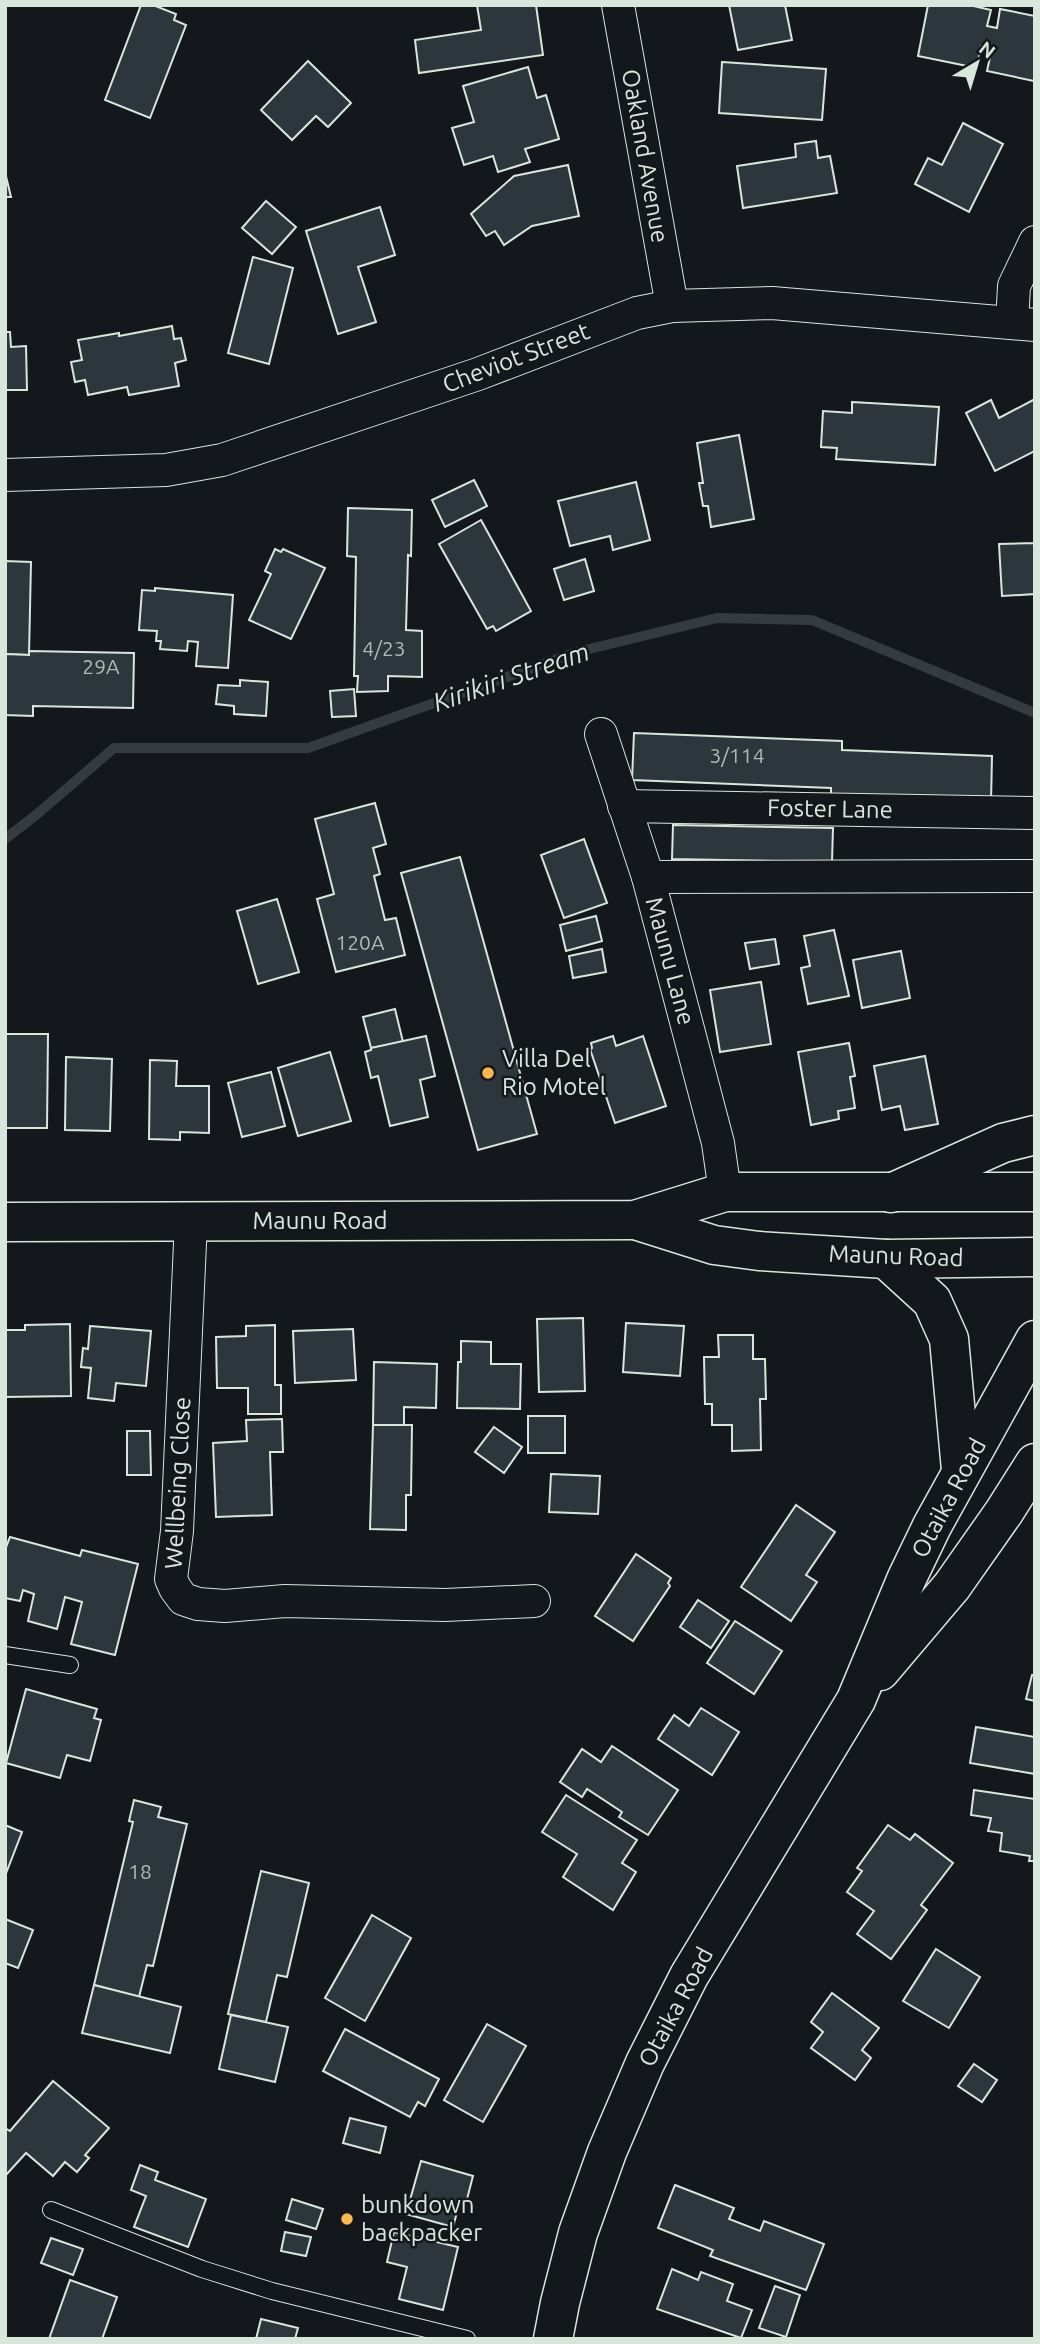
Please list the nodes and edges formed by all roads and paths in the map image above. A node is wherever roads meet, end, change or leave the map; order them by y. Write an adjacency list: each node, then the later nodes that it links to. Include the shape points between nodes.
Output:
1 (618, 5): 3 (street, Oakland Avenue)
2 (1035, 242): 4 (street, via 1014,286)
3 (673, 306): 4 (street, Cheviot Street, via 772,303); 5 (street, Cheviot Street, via 637,313 478,374 222,460 166,470)
4 (1023, 324)
5 (5, 475)
6 (601, 734): 7 (street, Maunu Lane)
7 (624, 806): 8 (street, Foster Lane); 10 (street, Maunu Lane)
8 (1035, 813)
9 (1035, 876): 10 (street)
10 (648, 877): 12 (street, Maunu Lane, via 718,1143)
11 (1035, 1135): 14 (main road, via 1003,1143)
12 (725, 1192): 14 (main road, Maunu Road); 15 (main road, Maunu Road)
13 (1035, 1192): 14 (main road, Maunu Road)
14 (891, 1193)
15 (635, 1220): 16 (main road, Maunu Road); 19 (main road, Maunu Road, via 714,1245)
16 (191, 1221): 17 (main road, Maunu Road); 23 (street, Wellbeing Close, via 171,1579 183,1599 211,1606 285,1601 445,1605)
17 (5, 1222)
18 (1035, 1257): 19 (main road, Maunu Road)
19 (886, 1259): 22 (main road, via 932,1301 949,1339)
20 (1035, 1340): 22 (main road, Otaika Road)
21 (1035, 1463): 26 (main road, Otaika Road, via 952,1586)
22 (961, 1471): 26 (main road, Otaika Road, via 906,1580)
23 (534, 1601)
24 (5, 1655): 25 (lane)
25 (70, 1665)
26 (856, 1700): 29 (main road, Otaika Road, via 690,1976 646,2063 578,2233)
27 (51, 2210): 28 (lane, via 272,2291)
28 (467, 2339)
29 (553, 2339)

